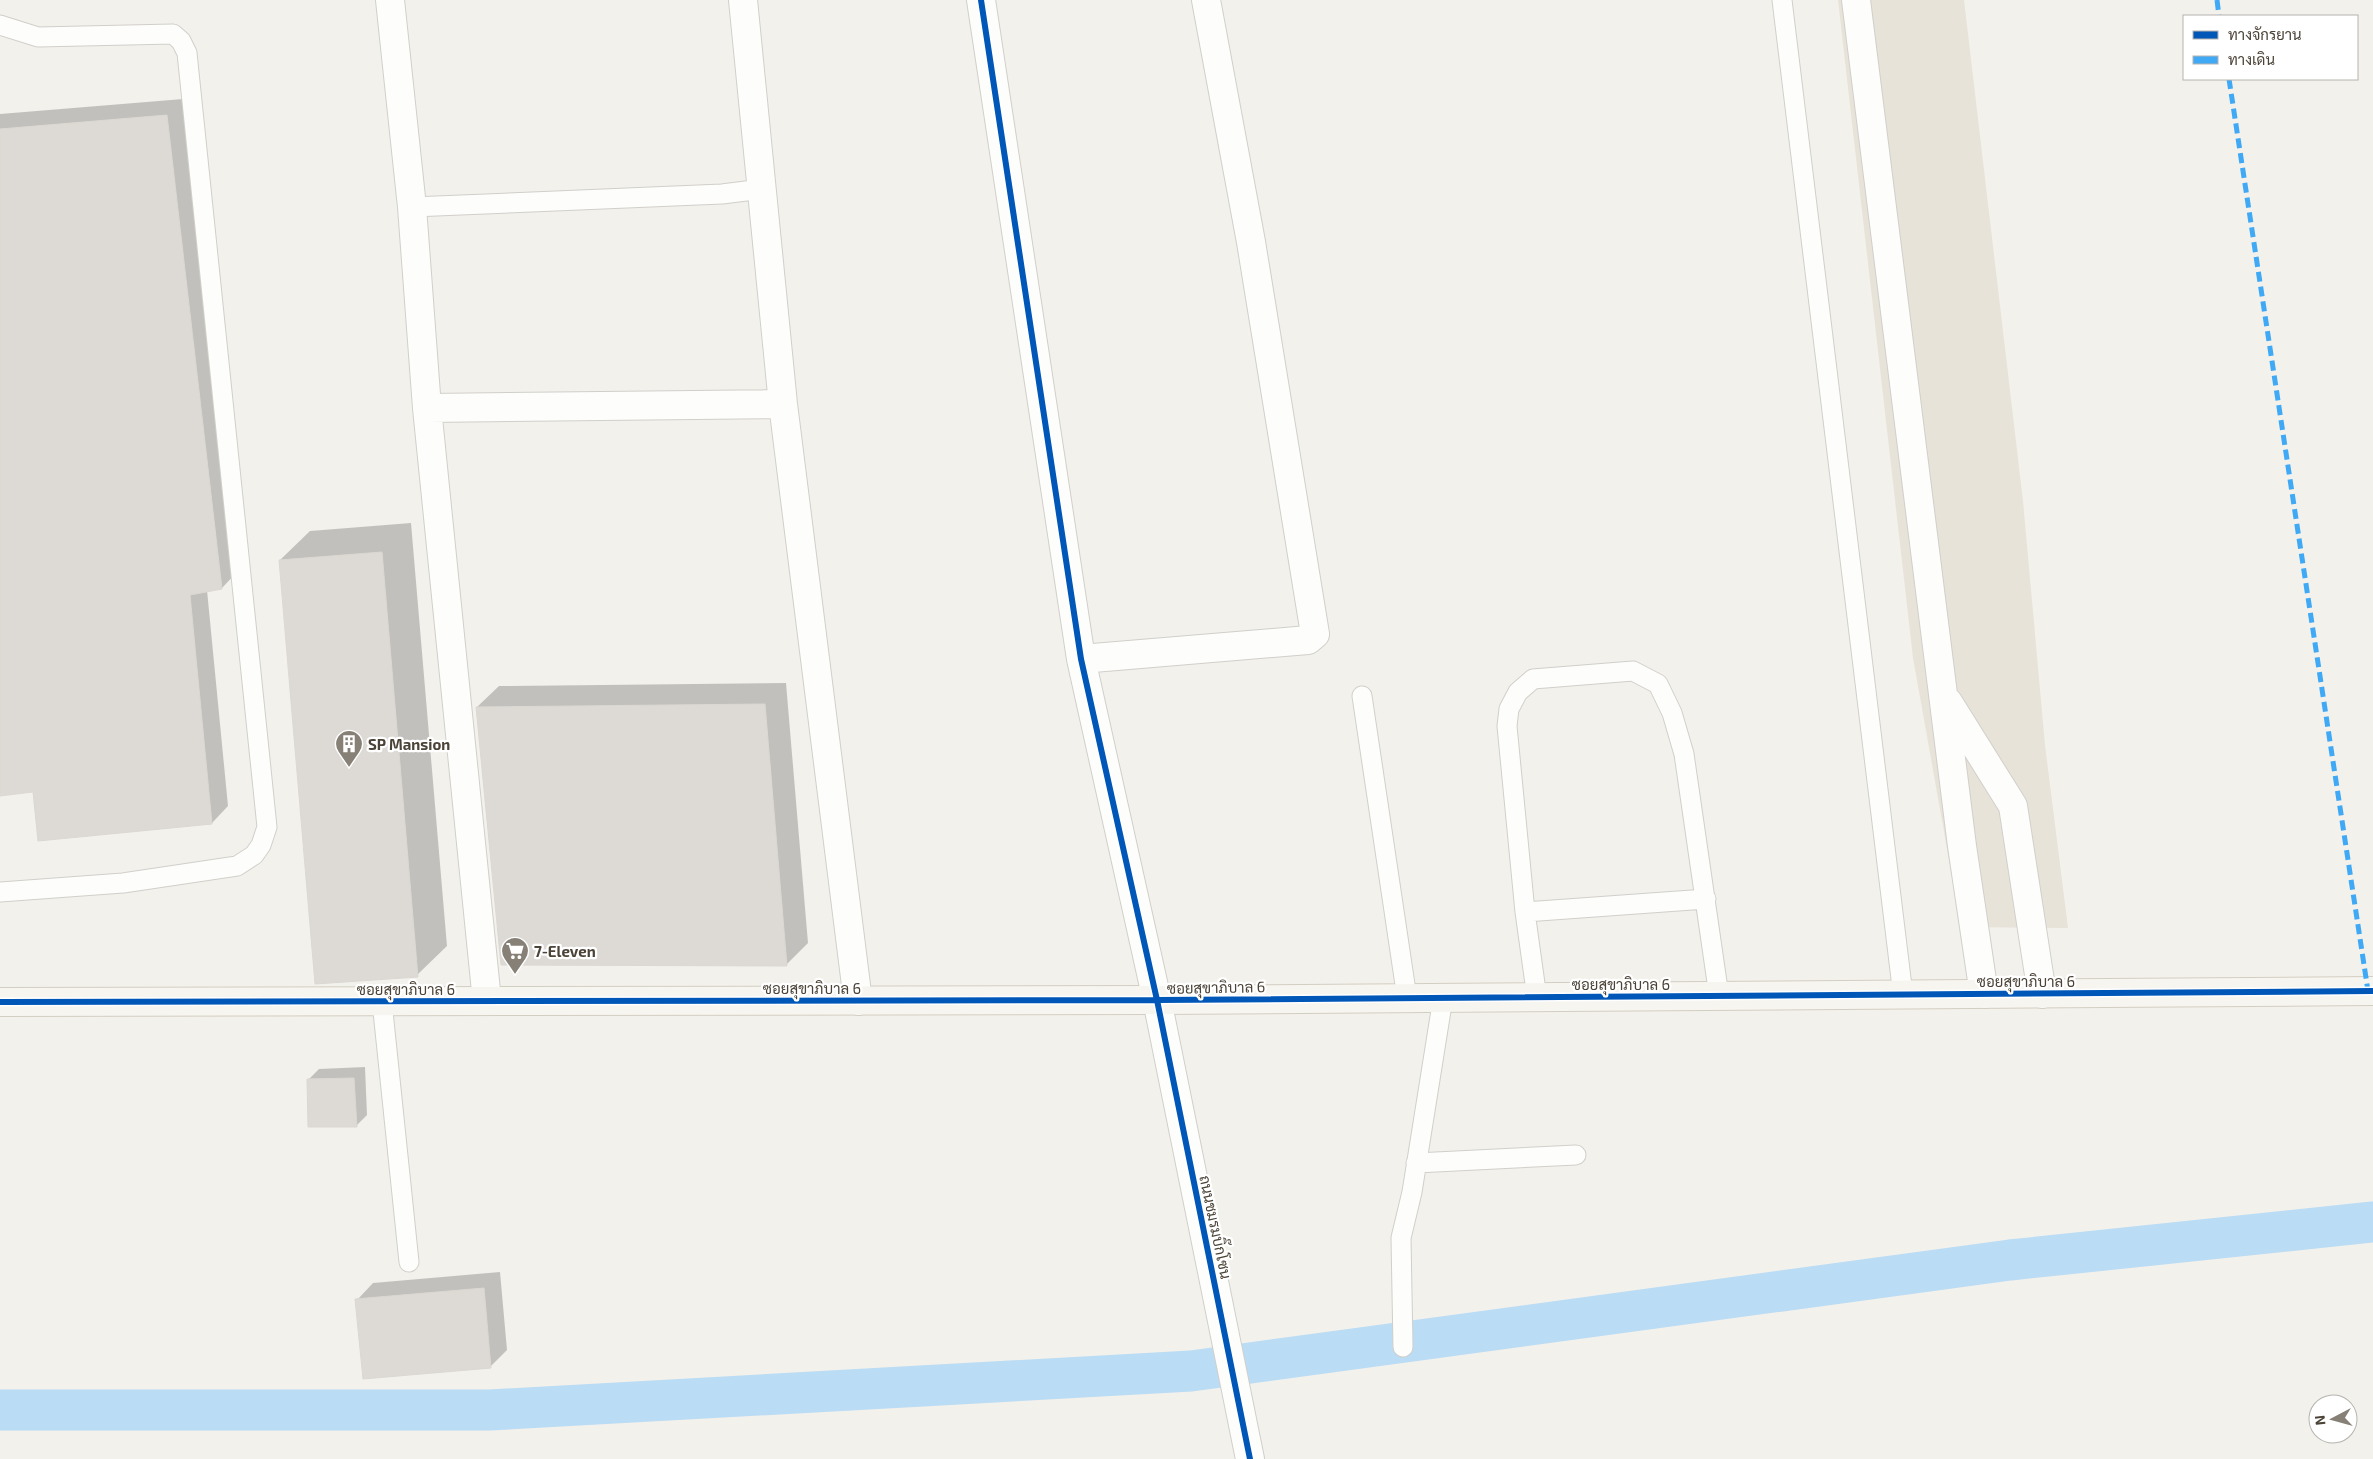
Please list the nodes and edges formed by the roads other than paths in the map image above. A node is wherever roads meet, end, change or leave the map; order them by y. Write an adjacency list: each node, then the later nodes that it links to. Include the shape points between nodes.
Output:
1 (390, 0): 9 (street)
2 (743, 0): 8 (street)
3 (981, 0): 12 (street, ถนนชมรมบิ๊กโซน)
4 (1206, 0): 12 (street, via 1251,242 1315,634 1308,640)
5 (1782, 0): 21 (lane)
6 (1856, 0): 13 (street)
7 (0, 25): 15 (lane, via 38,37 172,34 181,41 187,53 266,827 254,855 237,866 123,883)
8 (762, 189): 9 (lane, via 722,194); 10 (street)
9 (412, 207): 11 (street)
10 (783, 404): 11 (street); 28 (street)
11 (427, 408): 27 (street)
12 (1081, 659): 26 (street, ถนนชมรมบิ๊กโซน)
13 (1943, 695): 19 (street); 20 (street, via 2013,806)
14 (1362, 696): 23 (lane)
15 (0, 892)
16 (1706, 898): 17 (lane); 17 (lane, via 1684,754 1672,713 1658,684 1633,671 1533,679 1518,692 1509,709 1507,726); 22 (lane)
17 (1525, 912): 25 (lane)
18 (2373, 991): 20 (street, ซอยสุขาภิบาล 6)
19 (1984, 994): 20 (street, ซอยสุขาภิบาล 6); 21 (street, ซอยสุขาภิบาล 6)
20 (2042, 994)
21 (1903, 995): 22 (street, ซอยสุขาภิบาล 6)
22 (1718, 996): 25 (street, ซอยสุขาภิบาล 6)
23 (1407, 998): 24 (street, ซอยสุขาภิบาล 6); 26 (street, ซอยสุขาภิบาล 6)
24 (1443, 998): 25 (street, ซอยสุขาภิบาล 6); 32 (lane)
25 (1537, 998)
26 (1157, 1000): 28 (street, ซอยสุขาภิบาล 6); 35 (street, ถนนชมรมบิ๊กโซน)
27 (487, 1001): 28 (street, ซอยสุขาภิบาล 6); 30 (street, ซอยสุขาภิบาล 6)
28 (858, 1001)
29 (0, 1002): 30 (street, ซอยสุขาภิบาล 6)
30 (382, 1002): 33 (lane)
31 (1576, 1155): 32 (lane)
32 (1416, 1162): 34 (lane, via 1401,1238)
33 (409, 1262)
34 (1404, 1347)
35 (1250, 1459)

